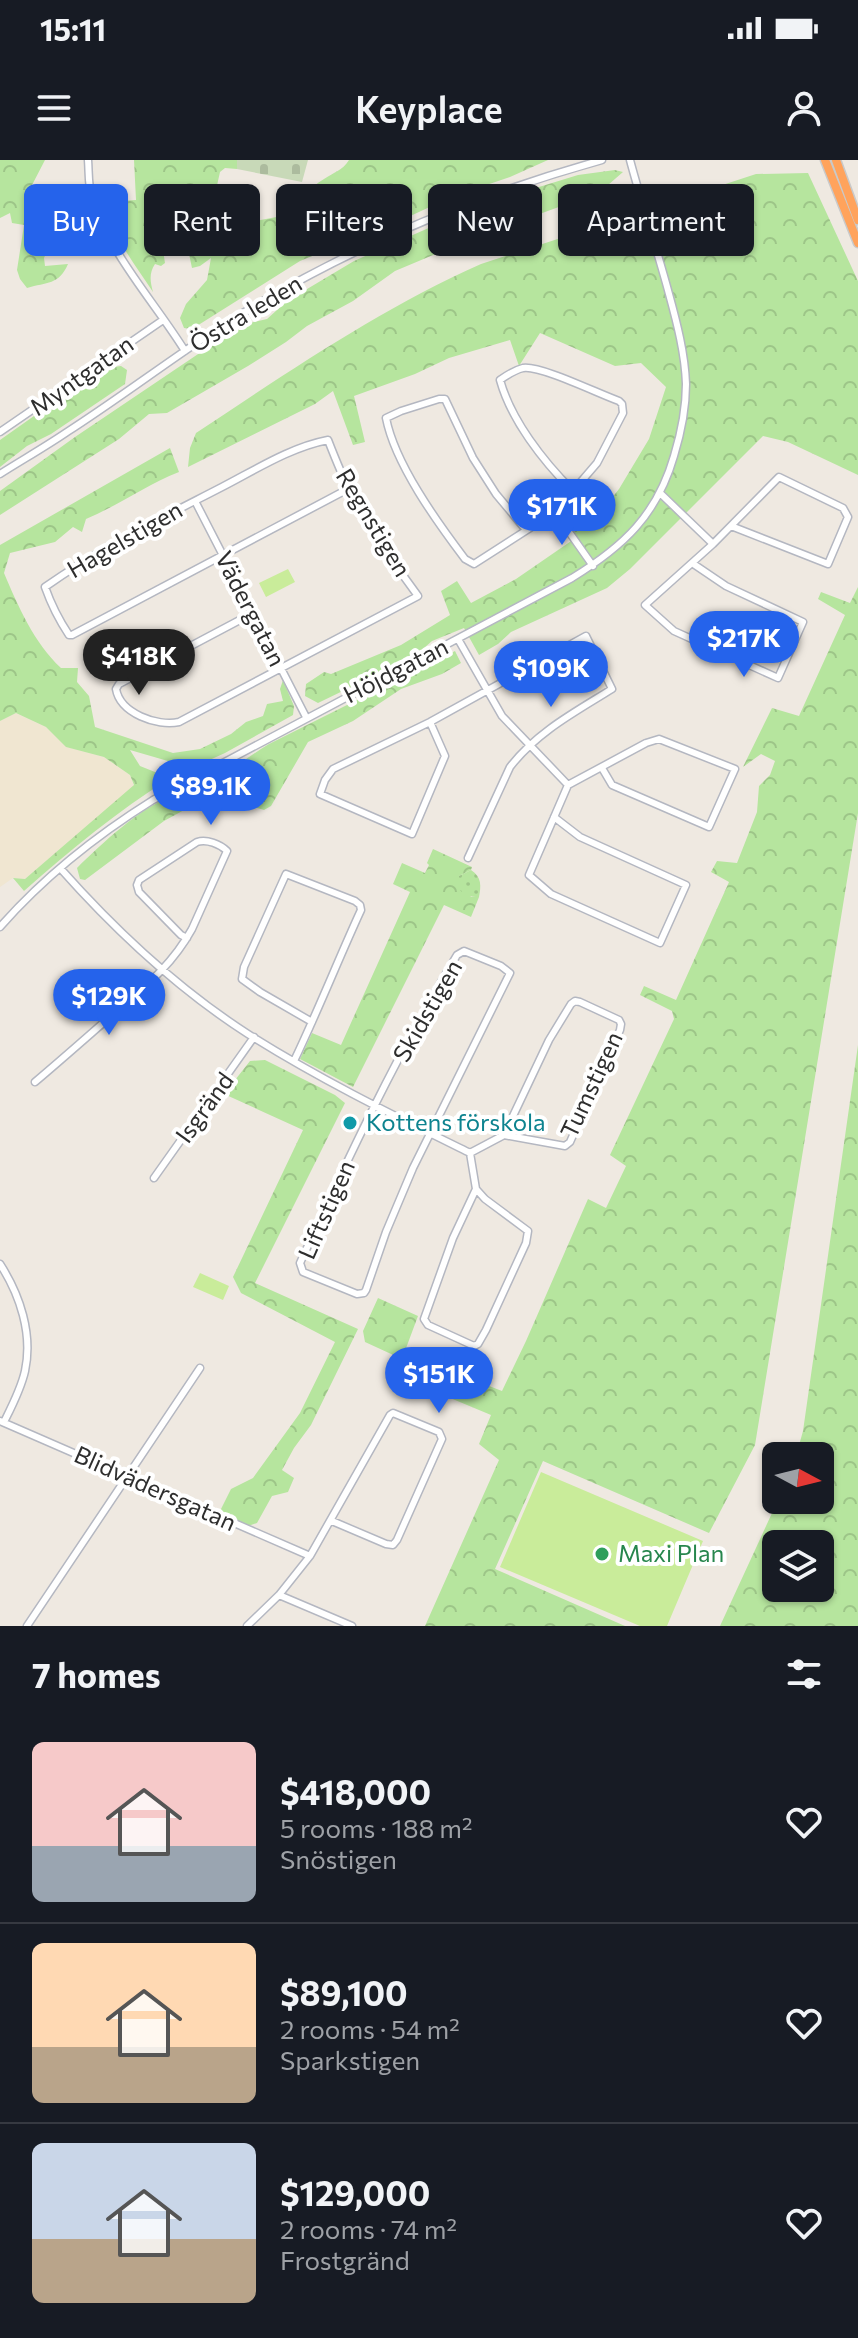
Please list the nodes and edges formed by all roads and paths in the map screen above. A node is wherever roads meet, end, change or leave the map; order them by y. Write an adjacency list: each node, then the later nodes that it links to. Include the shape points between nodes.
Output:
1 (88, 160): 8 (street, via 91,194 105,231)
2 (602, 160): 9 (street, Östra leden, via 422,221 264,300)
3 (630, 160): 14 (street, Höjdgatan, via 675,315 686,384 681,430)
4 (825, 160): 7 (highway)
5 (836, 160): 6 (highway)
6 (858, 220)
7 (858, 243)
8 (163, 320): 9 (street); 10 (street, Myntgatan)
9 (185, 351): 11 (street, Östra leden)
10 (0, 432)
11 (0, 474)
12 (348, 489): 15 (street, Regnstigen, via 328,440 303,447); 20 (street); 25 (street, Regnstigen, via 418,596)
13 (573, 491): 13 (street, via 606,448 623,413 622,404 539,370 523,368 507,375 500,380 513,415); 16 (street)
14 (660, 493): 19 (street); 22 (street, Höjdgatan, via 631,533)
15 (195, 501): 20 (street, Vädergatan); 20 (street, Hagelstigen, via 52,582 45,587 50,602 72,635)
16 (555, 512): 18 (street); 22 (street)
17 (731, 526): 17 (street, via 828,564 848,517 843,508 779,477); 19 (street)
18 (526, 530): 18 (street, via 474,564 465,559 419,493 386,418 445,399 473,458)
19 (713, 544): 21 (street)
20 (223, 557): 23 (street, Vädergatan)
21 (692, 563): 21 (street, via 645,605 674,631 778,678 803,622 726,586)
22 (593, 566): 24 (street, Höjdgatan)
23 (253, 613): 25 (street, Vädergatan); 25 (street, via 128,678 119,684 117,695 137,713 170,724)
24 (458, 639): 26 (street); 27 (street, Höjdgatan)
25 (280, 668): 27 (street, Vädergatan)
26 (487, 689): 28 (street); 29 (street, via 502,716); 29 (street, via 586,636 612,689)
27 (306, 717): 34 (street, Höjdgatan, via 153,800)
28 (430, 722): 28 (street, via 445,756 412,834 320,794 333,769)
29 (530, 745): 31 (street); 33 (street, via 510,767)
30 (602, 768): 30 (street, via 612,785 709,827 735,769 659,739); 31 (street)
31 (568, 785): 32 (street)
32 (554, 817): 32 (street, via 580,837 686,885 660,943 551,894 529,875)
33 (468, 858)
34 (60, 868): 35 (street, Höjdgatan); 37 (street)
35 (0, 927)
36 (187, 938): 36 (street, via 227,851 204,840 137,885); 37 (street)
37 (164, 970): 39 (street); 41 (street)
38 (312, 1022): 38 (street, via 361,910 355,901 286,874 242,979); 40 (street)
39 (254, 1037): 40 (street); 46 (street, Isgränd)
40 (294, 1061): 42 (street)
41 (35, 1082)
42 (374, 1105): 43 (street); 43 (street, Skidstigen, via 457,955 466,951 501,966 510,973 507,981); 43 (street, Liftstigen, via 300,1263 303,1272 364,1293)
43 (431, 1134): 45 (street)
44 (504, 1135): 44 (street, Tumstigen, via 560,1147 570,1142 620,1030 619,1020 580,1002 571,1004); 45 (street)
45 (470, 1153): 47 (street)
46 (154, 1178)
47 (476, 1189): 47 (street, via 528,1231 474,1346 424,1319)
48 (0, 1264): 50 (street, via 18,1299 27,1337 25,1371)
49 (200, 1368): 51 (street)
50 (2, 1422): 51 (street, Blidvädersgatan)
51 (126, 1477): 53 (street, Blidvädersgatan); 55 (street)
52 (332, 1521): 52 (street, via 393,1545 442,1439 439,1432 390,1415); 53 (street)
53 (310, 1556): 54 (street)
54 (279, 1595): 56 (street); 57 (street)
55 (27, 1626)
56 (247, 1626)
57 (352, 1626)

